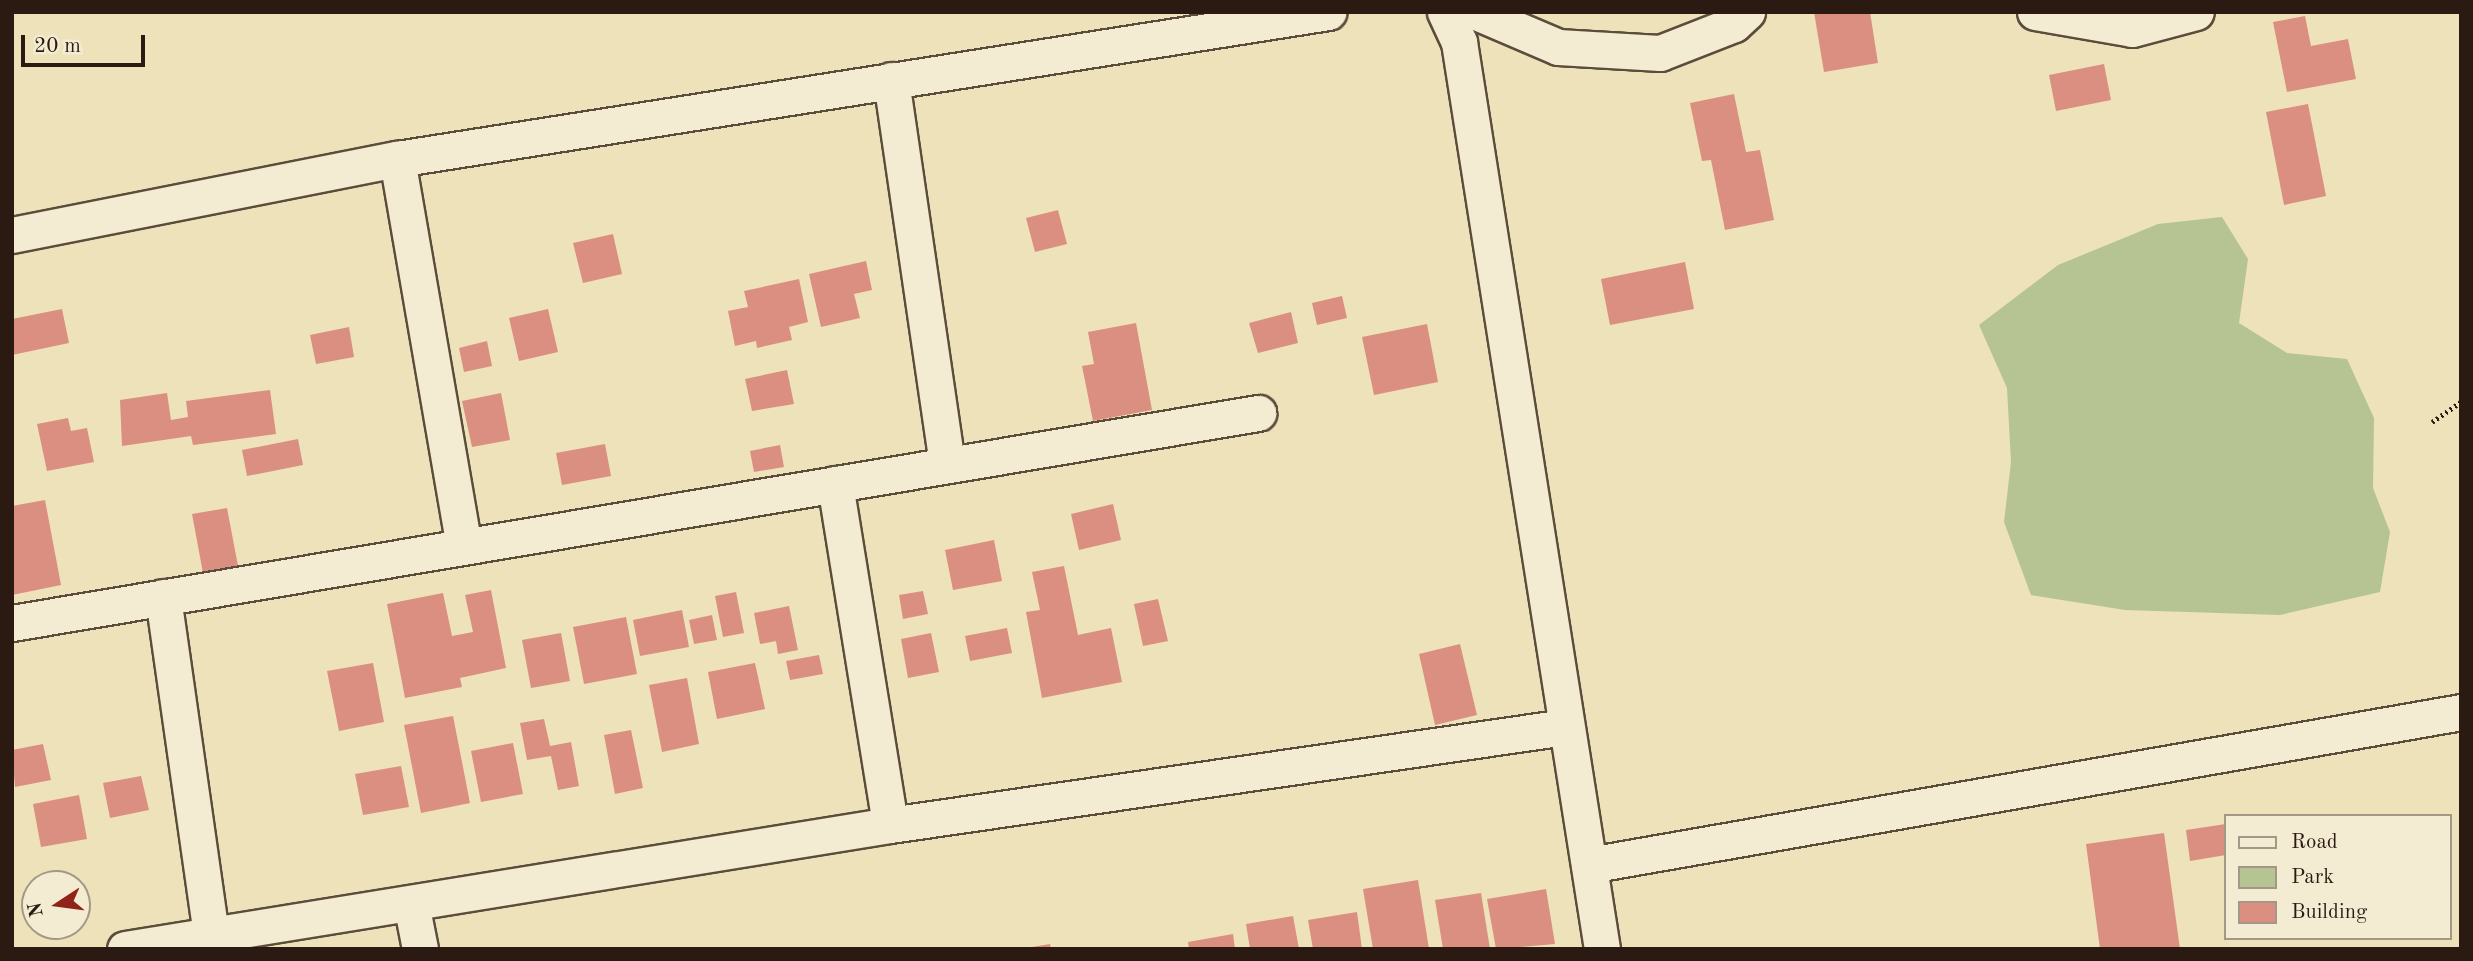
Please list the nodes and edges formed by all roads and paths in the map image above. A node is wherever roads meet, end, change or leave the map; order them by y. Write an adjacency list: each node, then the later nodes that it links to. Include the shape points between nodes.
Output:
1 (1328, 12): 7 (street)
2 (1445, 12): 19 (street, via 1459,42)
3 (1476, 12): 4 (street, via 1558,47 1660,53 1734,24)
4 (1748, 12)
5 (2035, 12): 6 (street, via 2132,29)
6 (2196, 12)
7 (891, 80): 8 (street); 13 (street)
8 (397, 159): 9 (street); 15 (street)
9 (12, 236)
10 (2461, 402): 12 (path)
11 (1258, 413): 13 (street)
12 (2432, 422)
13 (947, 465): 14 (street)
14 (835, 484): 15 (street); 20 (street)
15 (464, 546): 16 (street)
16 (163, 597): 17 (street); 23 (street)
17 (12, 623)
18 (2461, 712): 21 (street)
19 (1565, 727): 20 (street); 21 (street)
20 (890, 825): 22 (street)
21 (1590, 865): 26 (street)
22 (411, 903): 23 (street); 25 (street)
23 (211, 935): 24 (street)
24 (125, 949)
25 (420, 949)
26 (1602, 949)

